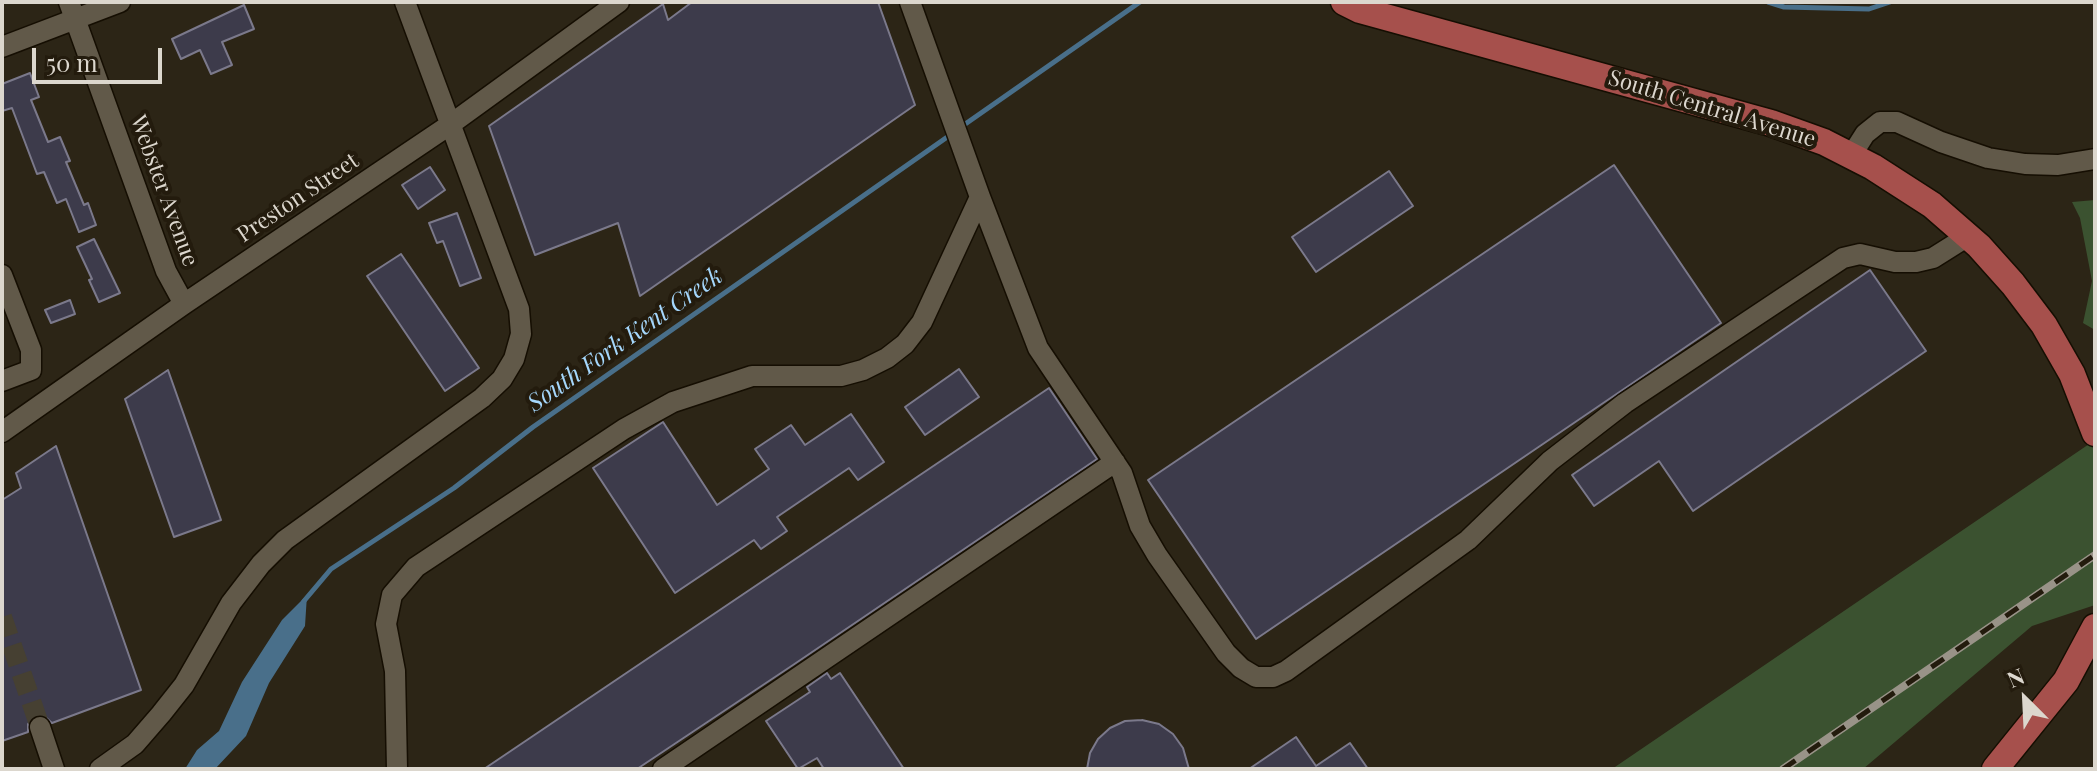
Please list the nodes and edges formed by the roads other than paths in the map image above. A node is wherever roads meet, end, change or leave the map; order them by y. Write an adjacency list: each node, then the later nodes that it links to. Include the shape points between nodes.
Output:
1 (120, 2): 6 (street)
2 (405, 2): 8 (street)
3 (619, 2): 8 (street, Preston Street)
4 (910, 2): 11 (street)
5 (1344, 2): 9 (main road, South Central Avenue, via 1771,123)
6 (72, 11): 7 (street); 14 (street, Webster Avenue, via 166,271)
7 (2, 47)
8 (451, 124): 14 (street, Preston Street); 22 (street, via 519,309 521,334 514,359 482,398 277,548 231,603 161,714 135,744)
9 (1851, 156): 10 (street, via 1880,122 1897,122 1988,158 2058,165); 12 (main road, South Central Avenue, via 1932,205)
10 (2095, 159)
11 (980, 197): 18 (street, via 1038,348); 23 (street, via 922,322 887,358 841,376 752,376 673,402 416,567 392,595 386,624 395,671)
12 (1968, 236): 17 (main road, South Central Avenue, via 2044,325 2072,374); 18 (street, via 1933,258 1916,262 1860,254 1843,258 1625,403 1550,461 1468,540 1273,677 1256,677 1241,668 1199,617 1147,540)
13 (2, 275): 15 (street, via 31,350 31,370)
14 (184, 304): 16 (street, Preston Street)
15 (2, 381)
16 (2, 432)
17 (2095, 433)
18 (1115, 462): 24 (street)
19 (2095, 627): 25 (main road, via 2066,681)
20 (40, 727): 21 (street)
21 (54, 769)
22 (100, 769)
23 (397, 769)
24 (663, 769)
25 (1995, 769)

